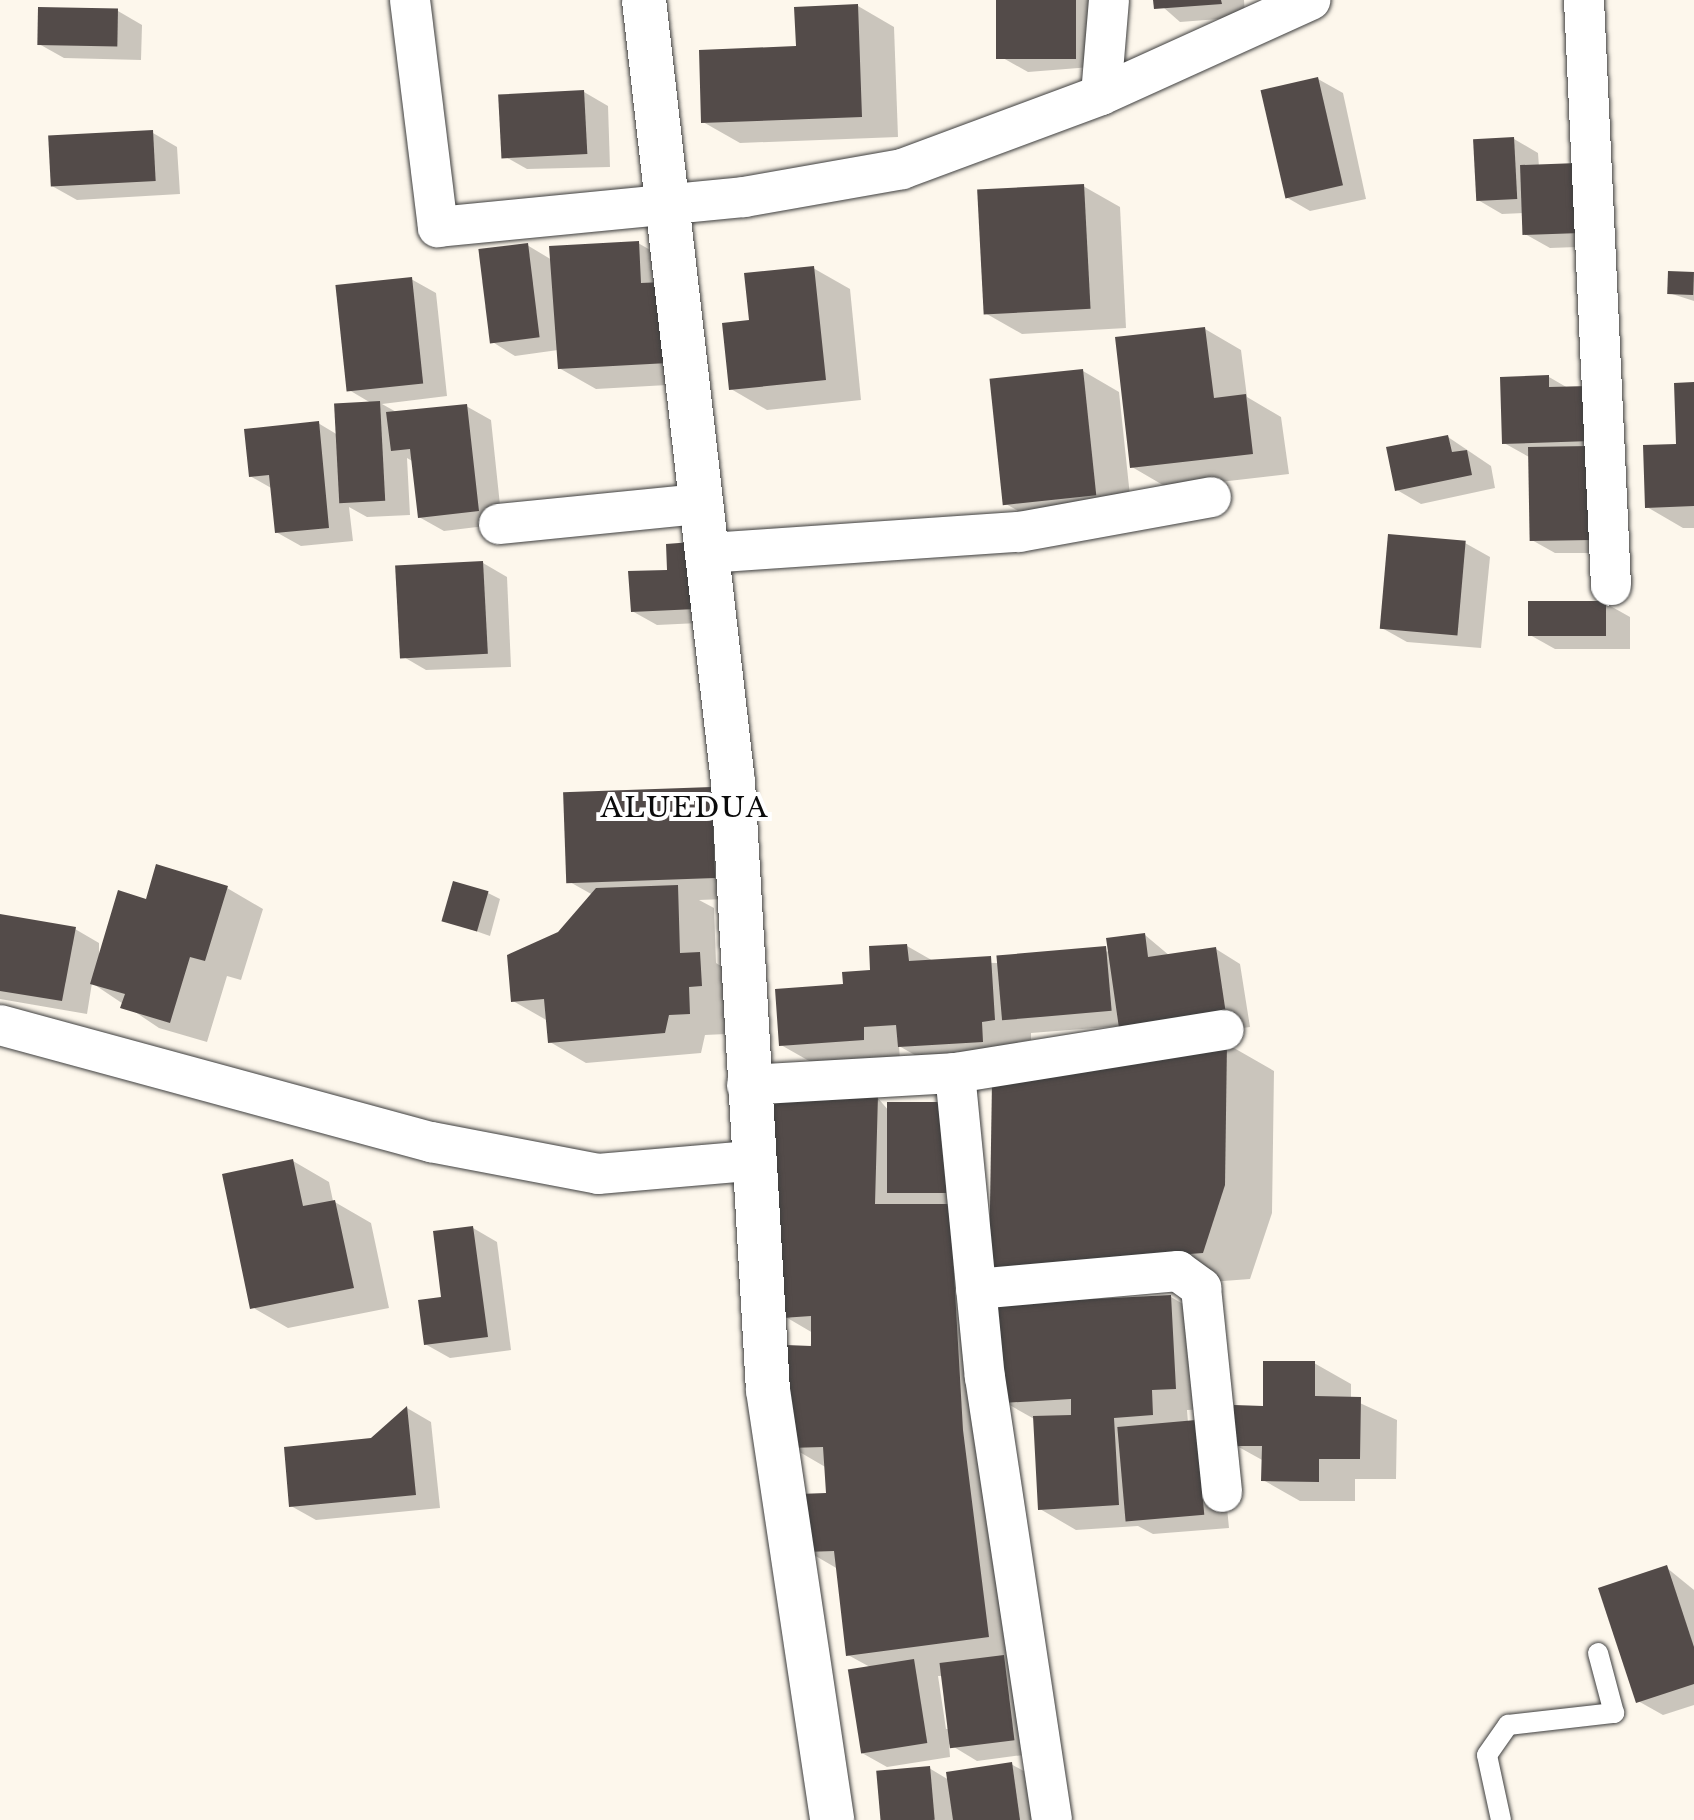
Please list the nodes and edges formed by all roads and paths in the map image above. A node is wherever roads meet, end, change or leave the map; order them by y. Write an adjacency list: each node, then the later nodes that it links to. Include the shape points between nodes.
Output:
1 (410, 0): 7 (street, via 438,227)
2 (644, 0): 7 (street)
3 (1109, 0): 6 (street)
4 (1310, 0): 6 (street)
5 (1584, 0): 12 (street)
6 (1101, 95): 7 (street, via 902,169)
7 (666, 207): 9 (street, via 677,249)
8 (1211, 497): 11 (street, via 1019,532)
9 (700, 504): 10 (street); 11 (street)
10 (499, 524)
11 (708, 553): 16 (street, via 733,782)
12 (1611, 585)
13 (0, 1025): 17 (street, via 431,1142 598,1174)
14 (1224, 1030): 15 (street)
15 (955, 1073): 16 (street); 18 (street)
16 (747, 1085): 17 (street)
17 (750, 1161): 21 (street, via 768,1390)
18 (976, 1289): 19 (street, via 1178,1271 1201,1288); 22 (street)
19 (1222, 1492)
20 (1598, 1653): 23 (lane, via 1614,1713 1508,1725 1487,1755)
21 (832, 1820)
22 (1052, 1820)
23 (1501, 1820)

